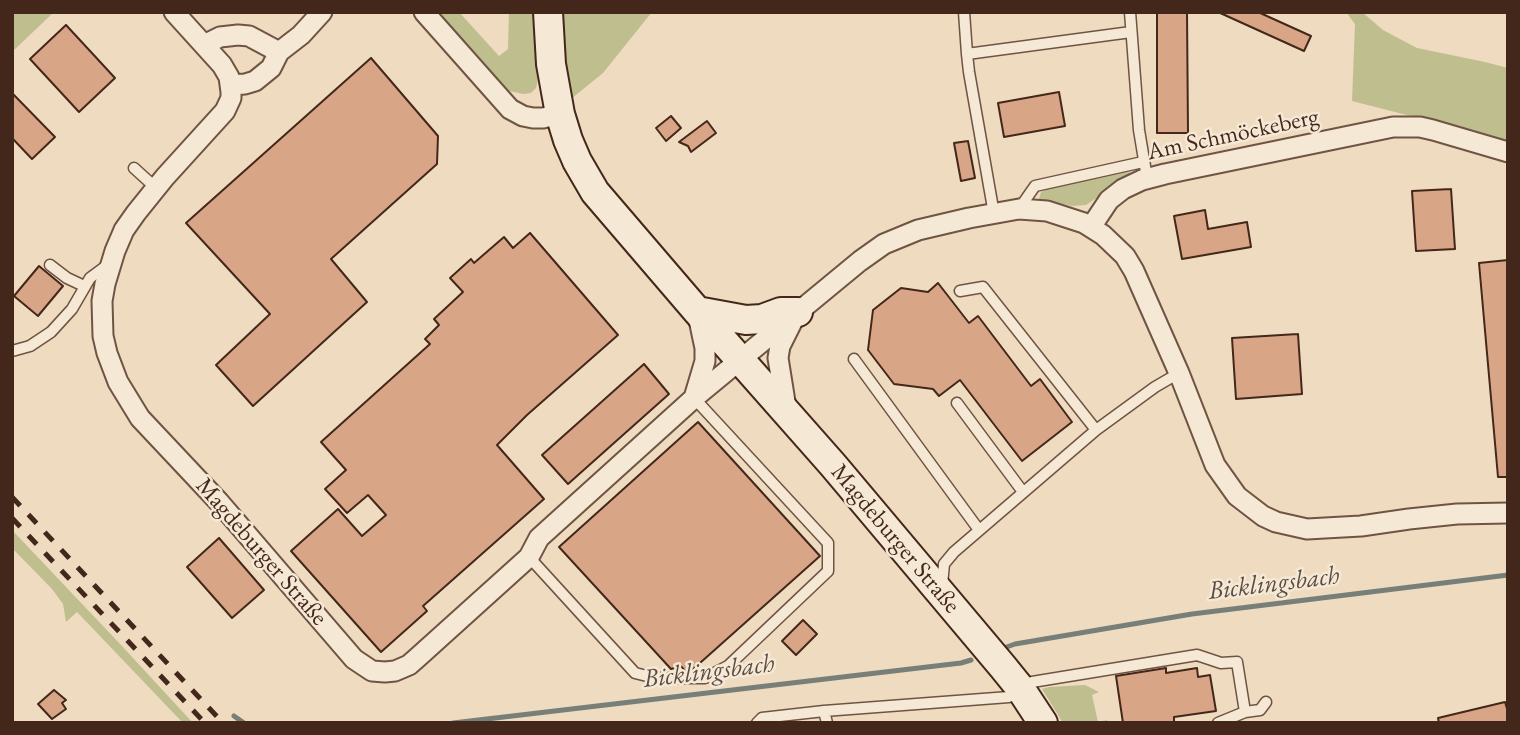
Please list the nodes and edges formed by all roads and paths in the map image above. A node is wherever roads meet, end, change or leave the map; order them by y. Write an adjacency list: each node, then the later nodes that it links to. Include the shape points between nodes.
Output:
1 (174, 12): 8 (street)
2 (322, 12): 9 (street)
3 (424, 12): 12 (street, via 510,109 533,118)
4 (548, 12): 12 (main road, Magdeburger Straße)
5 (964, 12): 10 (lane)
6 (1130, 12): 7 (lane)
7 (1132, 32): 10 (lane); 15 (lane)
8 (204, 45): 9 (street, via 220,37 249,36); 11 (street, via 218,59)
9 (279, 52): 11 (street, via 271,68 255,81)
10 (967, 54): 18 (lane)
11 (231, 85): 16 (street, Magdeburger Straße, via 225,111)
12 (560, 114): 24 (main road, Magdeburger Straße, via 577,161 595,192)
13 (1508, 152): 15 (street, Am Schmöckeberg, via 1420,127 1393,127)
14 (134, 168): 16 (lane)
15 (1145, 170): 17 (lane, via 1035,186); 19 (street, Am Schmöckeberg, via 1109,200)
16 (156, 188): 20 (street, Magdeburger Straße, via 124,230)
17 (1019, 209): 18 (street); 19 (street, via 1047,211)
18 (994, 214): 25 (street, via 918,230 884,244)
19 (1091, 227): 29 (street, via 1125,256)
20 (110, 264): 22 (lane); 37 (street, Magdeburger Straße, via 102,301 103,336 128,401 365,668 390,672 409,665)
21 (50, 265): 22 (lane)
22 (84, 286): 26 (lane, via 72,309 51,332)
23 (960, 291): 33 (lane, via 983,287)
24 (696, 311): 25 (main road, via 746,320); 28 (main road, Magdeburger Straße); 30 (street, Magdeburger Straße, via 705,361)
25 (798, 312): 28 (street); 32 (street, via 778,358)
26 (12, 351)
27 (854, 359): 36 (lane)
28 (740, 360): 30 (street, Magdeburger Straße); 32 (main road, Magdeburger Straße)
29 (1179, 373): 33 (lane); 35 (street, via 1207,446 1227,483 1250,507 1276,522 1307,529 1333,528)
30 (694, 398): 37 (street, Magdeburger Straße, via 539,538); 37 (lane, via 828,543 828,570 728,667 705,678 655,678 635,673)
31 (957, 402): 34 (lane)
32 (787, 413): 38 (main road, Magdeburger Straße)
33 (1096, 430): 34 (lane)
34 (1023, 492): 36 (lane)
35 (1508, 513)
36 (979, 530): 38 (lane, via 944,564)
37 (529, 557)
38 (941, 595): 39 (main road, Magdeburger Straße)
39 (1020, 688): 41 (lane, via 1009,697); 42 (lane, via 1032,681 1197,654 1221,663 1237,662); 45 (main road, Magdeburger Straße)
40 (1266, 702): 42 (lane, via 1260,710)
41 (824, 711): 43 (lane, via 762,718); 44 (lane)
42 (1245, 712): 46 (lane)
43 (757, 723)
44 (827, 723)
45 (1043, 723)
46 (1218, 723)

